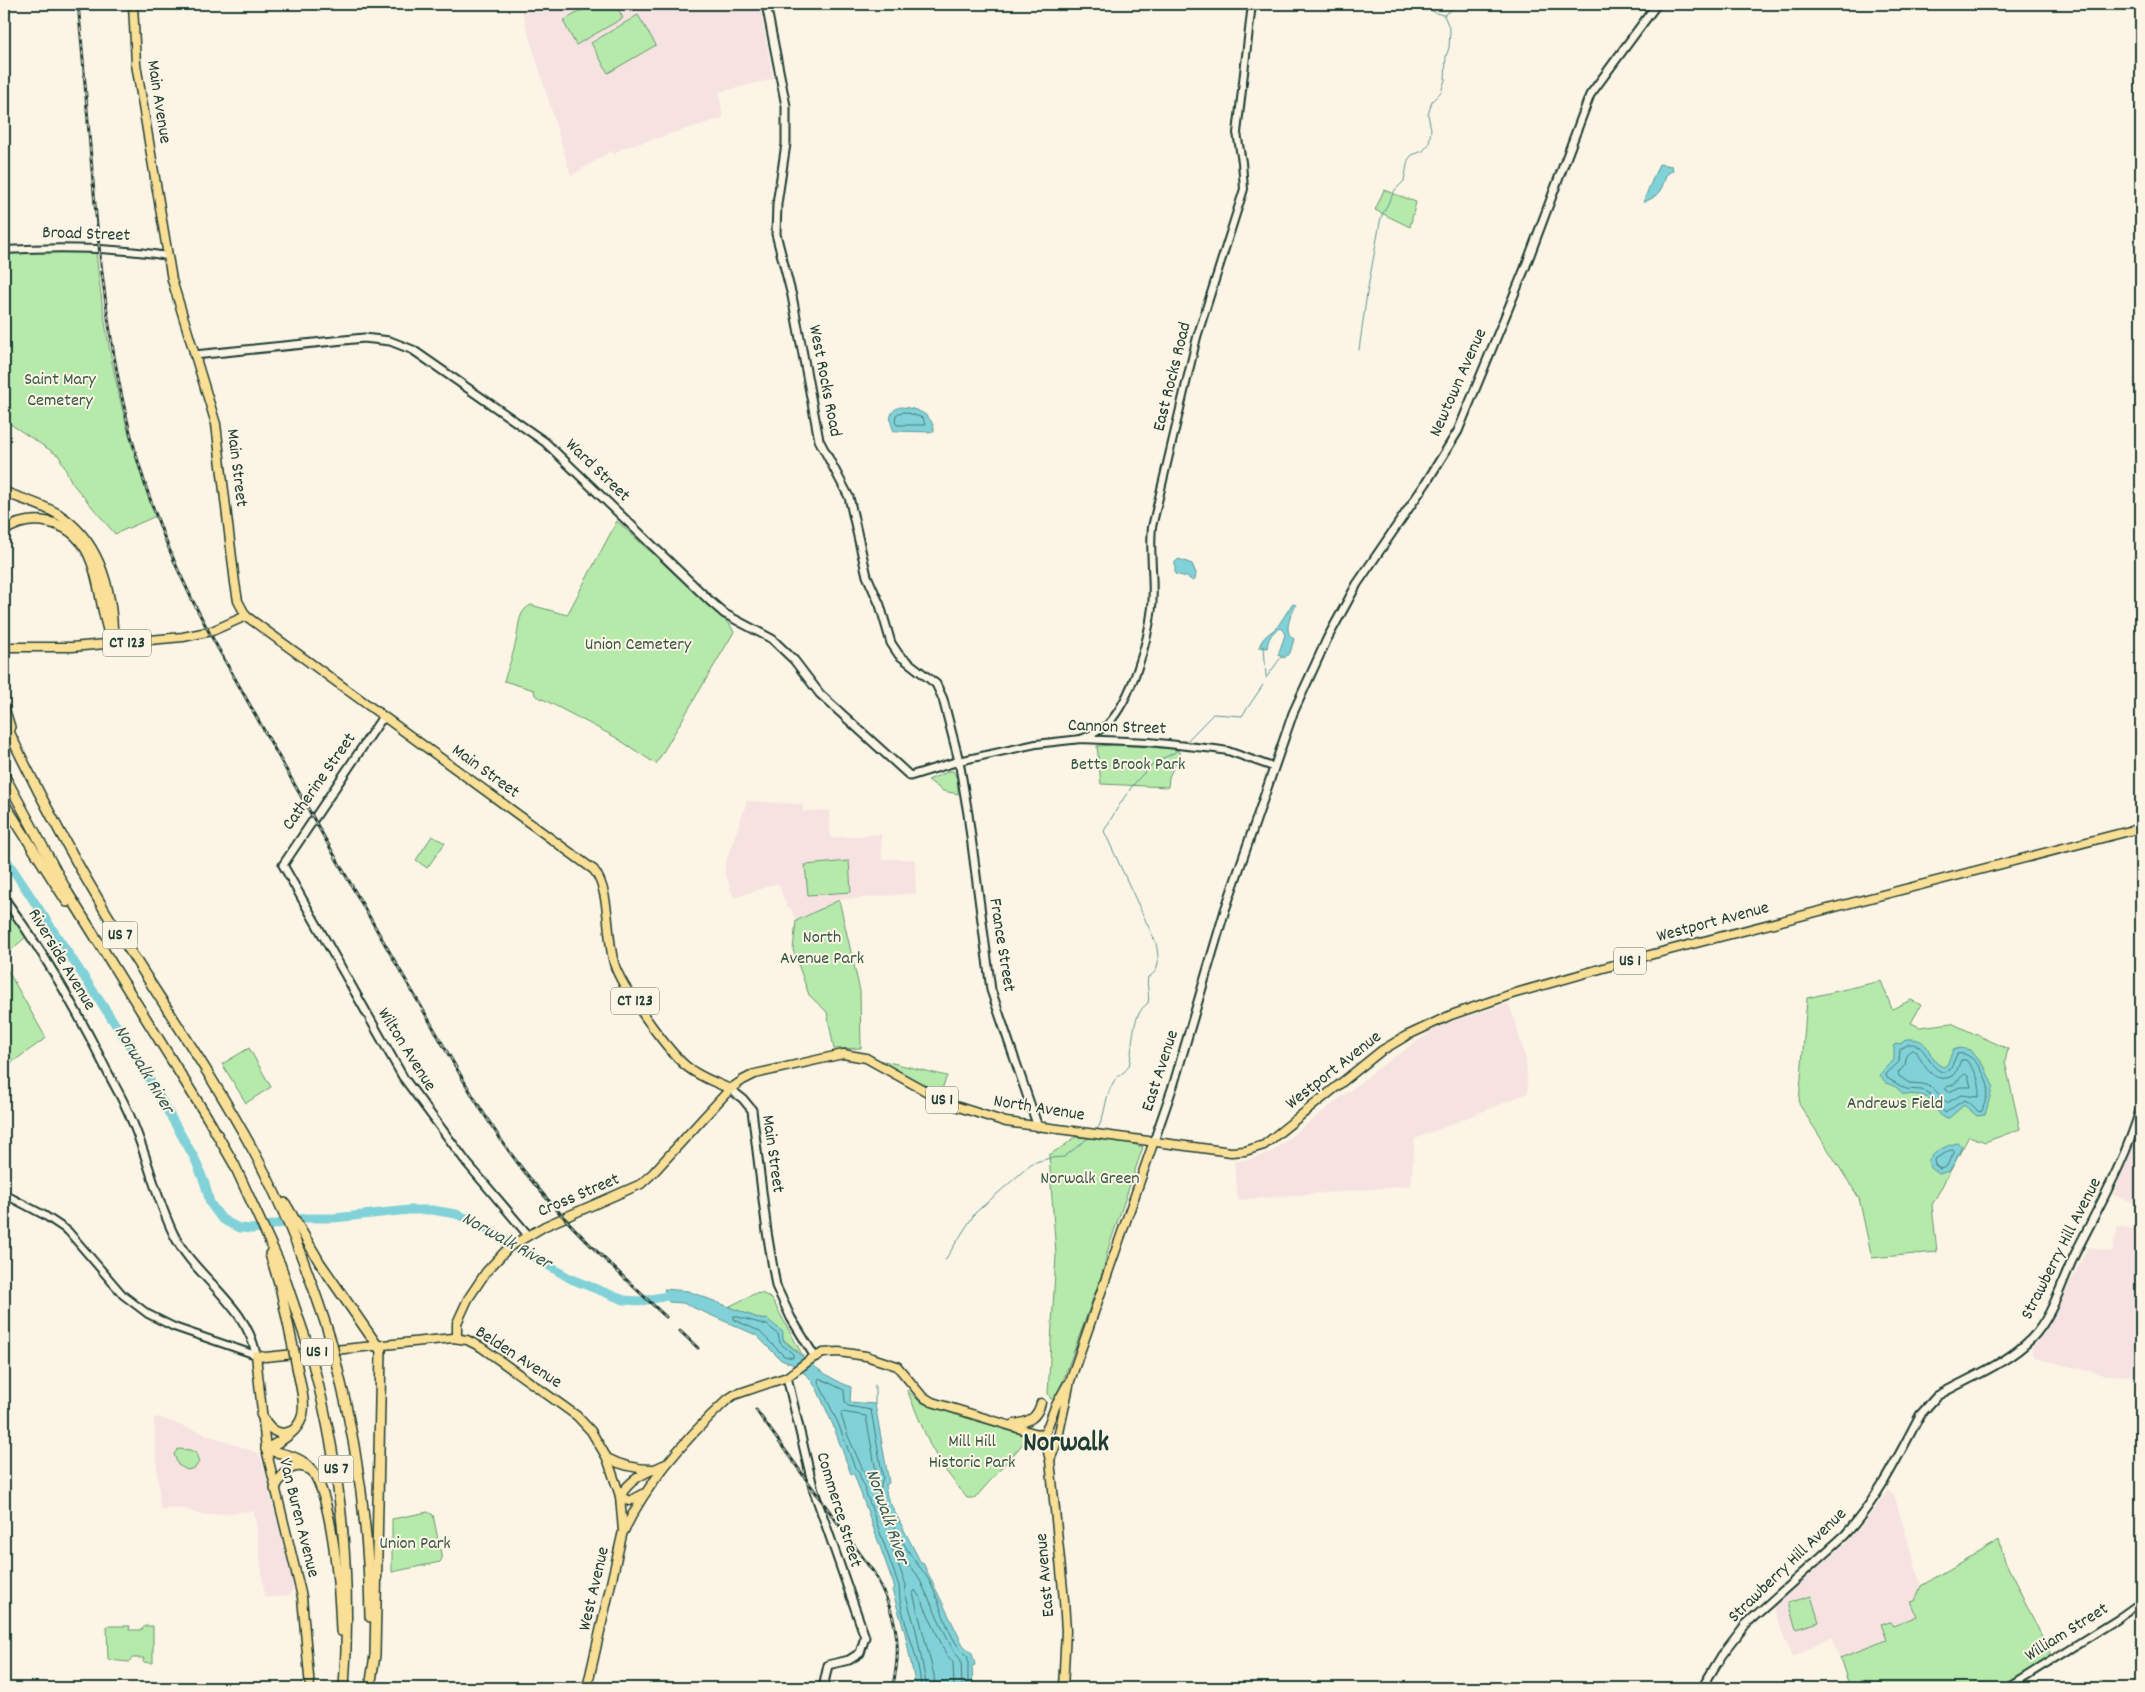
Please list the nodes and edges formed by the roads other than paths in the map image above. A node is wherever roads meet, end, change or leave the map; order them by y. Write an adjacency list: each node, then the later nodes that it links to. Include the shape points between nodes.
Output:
1 (133, 4): 5 (main road, Main Avenue, via 136,64)
2 (766, 4): 19 (main road, West Rocks Road, via 786,106 786,144 776,234 794,305 819,440 849,498 867,576 891,643 899,654 936,684)
3 (1252, 4): 17 (street, East Rocks Road, via 1237,133 1244,189 1197,337 1155,511 1150,540 1152,606 1143,646 1135,678 1118,708 1108,723 1095,734)
4 (1657, 4): 20 (main road, Newtown Avenue, via 1590,95 1525,268 1458,431 1334,624 1293,713)
5 (160, 205): 7 (main road, Main Street)
6 (4, 250): 7 (street, Broad Street, via 100,248)
7 (168, 256): 8 (main road, Main Street, via 178,304)
8 (194, 355): 11 (main road, Main Street, via 216,424 235,584 238,601); 19 (main road, Ward Street, via 364,338 390,341 406,347 545,442 726,614 772,639 794,660 820,694 910,776)
9 (4, 492): 12 (highway, via 52,511 86,540 105,579 113,621)
10 (4, 531): 12 (highway, via 21,523 36,521 56,524 75,536 85,547 93,565 104,622)
11 (246, 616): 12 (main road, CT 123, via 201,634); 15 (main road, Main Street / CT 123)
12 (112, 644): 13 (main road, CT 123)
13 (4, 647)
14 (4, 708): 18 (highway)
15 (385, 718): 24 (main road, Catherine Street); 27 (main road, Main Street / CT 123, via 594,870 602,888 613,962 626,990 678,1059 695,1073)
16 (4, 721): 18 (highway, US 7)
17 (1082, 739): 19 (street, Cannon Street, via 1036,744); 20 (street, Cannon Street, via 1228,751)
18 (15, 746): 32 (highway, US 7, via 83,873)
19 (959, 761): 29 (main road, France Street, via 991,990)
20 (1273, 767): 30 (main road, East Avenue)
21 (4, 775): 26 (highway, US 7)
22 (4, 803): 26 (highway, via 76,916)
23 (2141, 828): 30 (main road, Westport Avenue / US 1, via 1642,957 1451,1015 1381,1050 1271,1141 1245,1151 1231,1152)
24 (283, 865): 33 (main road, Wilton Avenue, via 402,1078 467,1163)
25 (4, 898): 37 (main road, Riverside Avenue, via 32,936 96,1047 132,1120 177,1240 240,1318)
26 (100, 946): 34 (highway, US 7, via 212,1125 252,1199)
27 (730, 1089): 29 (main road, North Avenue / US 1, via 755,1074 827,1057 853,1055 871,1060 959,1108 1006,1122); 33 (main road, Cross Street / US 1, via 641,1184); 38 (main road, Main Street, via 752,1110 776,1286)
28 (2141, 1106): 68 (main road, Strawberry Hill Avenue, via 2127,1150 2107,1194 2048,1313 2032,1338 2002,1361 1928,1404 1881,1488 1858,1520 1746,1624)
29 (1038, 1127): 30 (main road, North Avenue / US 1)
30 (1154, 1141): 40 (main road, East Avenue)
31 (4, 1194): 37 (street, via 68,1231 123,1295 148,1314 174,1327)
32 (279, 1196): 36 (highway); 57 (highway, US 7, bridge, via 332,1344 350,1419)
33 (528, 1234): 35 (main road, Cross Street / US 1, via 498,1258 468,1299 457,1323)
34 (271, 1246): 45 (highway, bridge, via 303,1407); 58 (highway, US 7, bridge, via 290,1289 308,1346 335,1466 343,1529)
35 (457, 1338): 36 (main road, Belden Avenue / US 1); 48 (main road, Belden Avenue, via 477,1344 568,1408 591,1431)
36 (378, 1345): 37 (main road, Belden Avenue / US 1, via 265,1357); 57 (highway, via 382,1356)
37 (256, 1355): 43 (main road, Van Buren Avenue)
38 (813, 1358): 39 (main road); 44 (main road, via 823,1353 854,1353 897,1366 922,1396 932,1402)
39 (787, 1377): 50 (main road, via 730,1397); 66 (main road, Commerce Street, via 814,1491 865,1642 860,1653 849,1660 828,1665)
40 (1070, 1381): 42 (main road, East Avenue); 46 (main road, East Avenue)
41 (1041, 1403): 44 (main road, via 1038,1412 1029,1420)
42 (1064, 1408): 46 (main road, East Avenue); 49 (main road, East Avenue)
43 (261, 1414): 45 (highway, via 267,1425 277,1432 287,1433); 47 (main road, Van Buren Avenue)
44 (1010, 1424): 46 (main road)
45 (296, 1428): 47 (highway)
46 (1044, 1436): 49 (main road, East Avenue)
47 (266, 1449): 52 (highway, via 299,1459); 53 (main road, Van Buren Avenue)
48 (607, 1458): 51 (main road, via 636,1469); 55 (main road, Belden Avenue)
49 (1050, 1460): 67 (main road, East Avenue, via 1066,1632)
50 (666, 1464): 51 (main road); 54 (main road)
51 (654, 1469): 55 (main road, via 635,1478)
52 (314, 1472): 53 (highway, via 302,1466 291,1468 281,1476); 58 (highway, via 330,1524)
53 (275, 1489): 61 (main road, Van Buren Avenue, via 302,1597)
54 (645, 1491): 55 (main road, via 629,1501); 56 (main road)
55 (620, 1496): 56 (main road, West Avenue)
56 (624, 1531): 65 (main road, West Avenue)
57 (373, 1574): 64 (highway, via 375,1655)
58 (342, 1581): 59 (highway)
59 (343, 1594): 62 (highway); 63 (highway)
60 (2141, 1602): 69 (street, William Street)
61 (310, 1688)
62 (340, 1688)
63 (344, 1688)
64 (369, 1688)
65 (587, 1688)
66 (822, 1688)
67 (1063, 1688)
68 (1702, 1688)
69 (2007, 1688)

